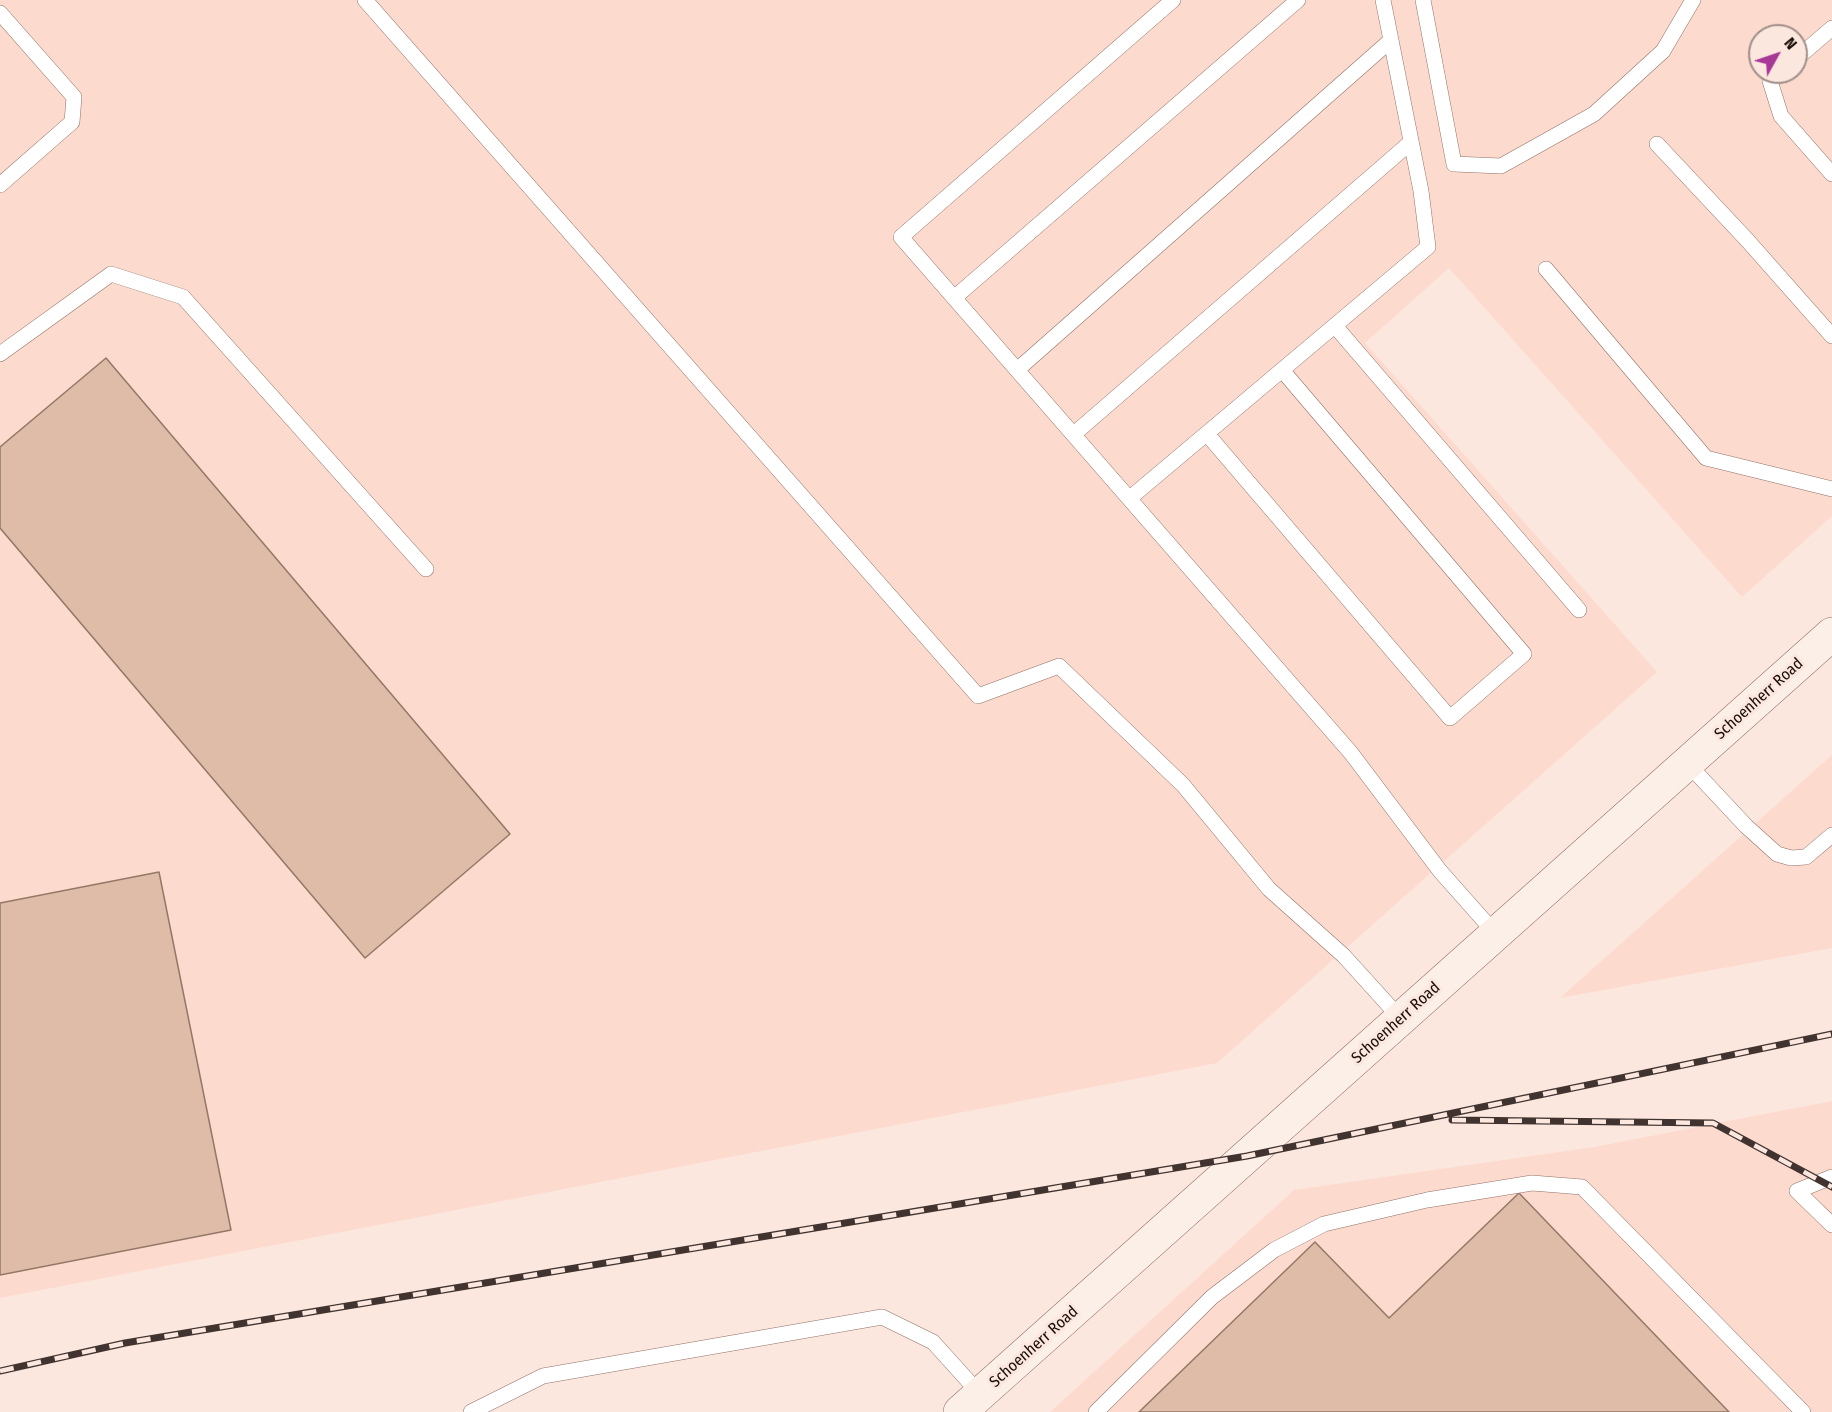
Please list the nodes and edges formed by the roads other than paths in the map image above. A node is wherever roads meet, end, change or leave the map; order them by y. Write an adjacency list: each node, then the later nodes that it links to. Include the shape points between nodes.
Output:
1 (365, 0): 33 (lane, via 978,696 1059,666 1183,785 1269,889 1344,956)
2 (1173, 0): 17 (lane, via 901,237)
3 (1298, 0): 17 (lane)
4 (1383, 0): 9 (lane)
5 (1423, 0): 6 (lane, via 1454,164 1501,166 1594,114 1663,51)
6 (1693, 0)
7 (0, 14): 15 (lane, via 74,97 72,122)
8 (1832, 28): 10 (lane)
9 (1391, 40): 12 (lane); 21 (lane)
10 (1808, 49)
11 (1771, 84): 14 (lane, via 1781,116)
12 (1412, 142): 18 (lane, via 1428,247); 23 (lane)
13 (1657, 144): 19 (lane)
14 (1832, 174)
15 (0, 185)
16 (1546, 269): 25 (lane, via 1706,458)
17 (954, 298): 21 (lane)
18 (1335, 326): 22 (lane); 28 (lane)
19 (1832, 336)
20 (0, 354): 27 (lane, via 111,274 183,297)
21 (1017, 370): 23 (lane)
22 (1282, 370): 24 (lane); 24 (lane, via 1524,654 1450,718)
23 (1074, 434): 26 (lane)
24 (1207, 434): 26 (lane)
25 (1832, 489)
26 (1130, 498): 32 (lane, via 1351,753 1440,871)
27 (426, 569)
28 (1579, 610)
29 (1832, 634): 30 (main road, Schoenherr Road)
30 (1687, 763): 31 (lane, via 1777,854 1806,857); 32 (main road, Schoenherr Road)
31 (1832, 835)
32 (1495, 933): 33 (main road, Schoenherr Road)
33 (1401, 1019): 36 (main road, Schoenherr Road)
34 (1832, 1177): 35 (lane, via 1797,1191)
35 (1832, 1225)
36 (970, 1403): 37 (lane, via 933,1342 882,1317 543,1376)
37 (471, 1412)
38 (1096, 1412): 39 (lane, via 1212,1297 1274,1250 1324,1224 1427,1200 1532,1183 1582,1187)
39 (1803, 1412)

